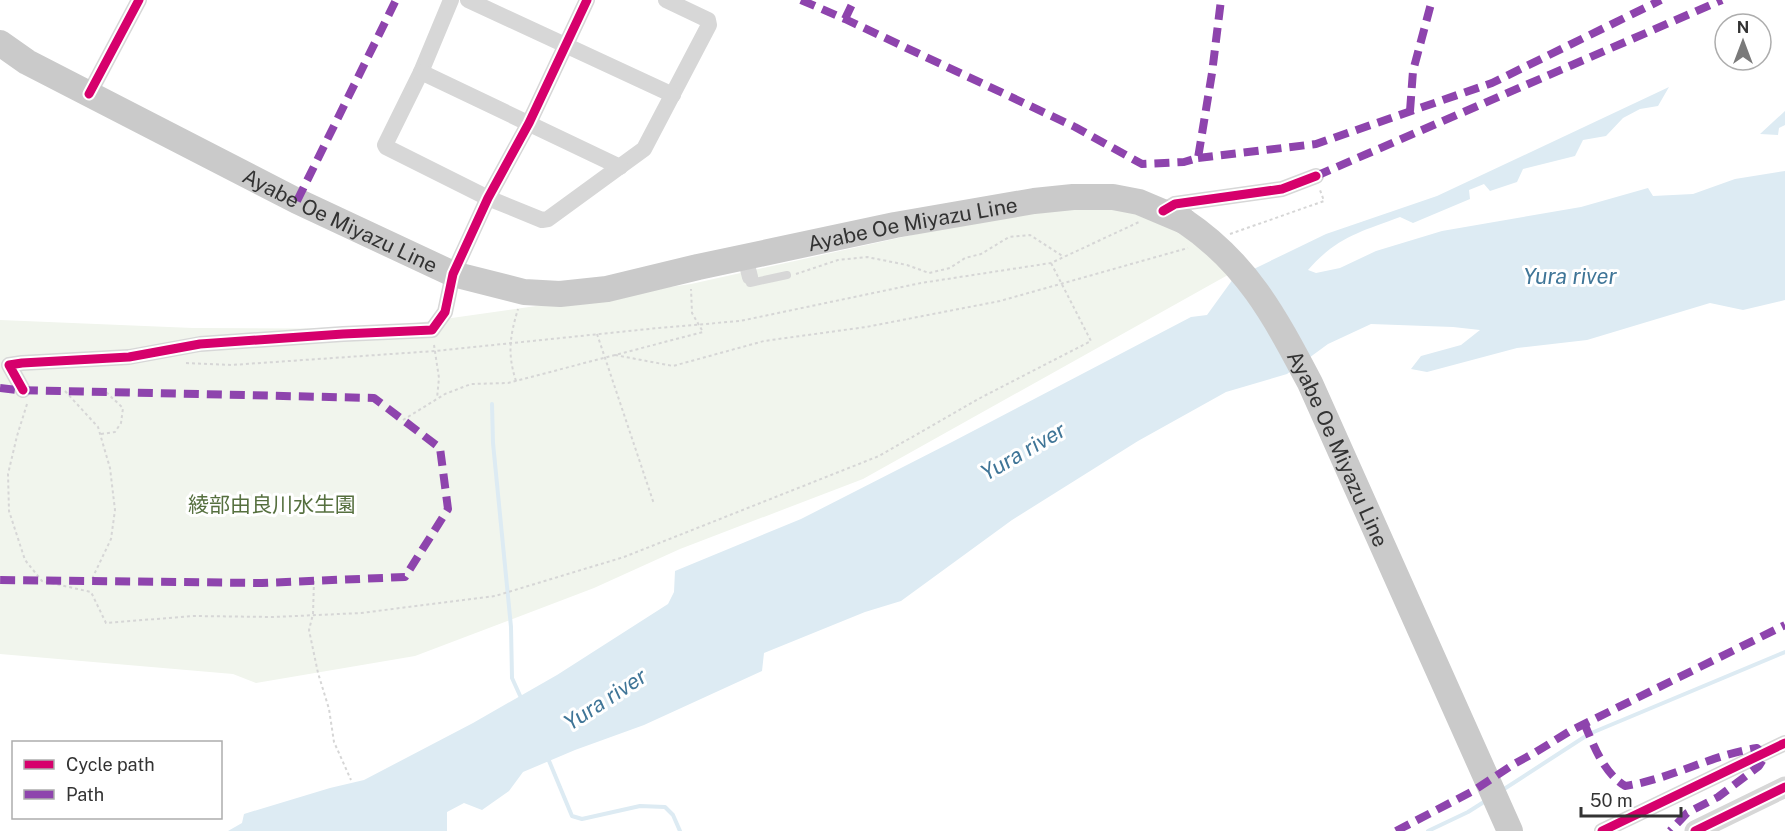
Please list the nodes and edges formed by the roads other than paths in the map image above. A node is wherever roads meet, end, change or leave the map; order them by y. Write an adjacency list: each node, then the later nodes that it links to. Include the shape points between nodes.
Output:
1 (140, 0): 9 (street)
2 (451, 0): 8 (street)
3 (468, 0): 7 (street)
4 (587, 0): 7 (street)
5 (666, 0): 10 (street, via 708,20 710,25)
6 (0, 43): 9 (main road, Ayabe Oe Miyazu Line)
7 (566, 46): 10 (street); 11 (street)
8 (421, 72): 11 (street); 14 (street, via 386,147)
9 (88, 94): 17 (main road, Ayabe Oe Miyazu Line, via 297,201)
10 (673, 95): 12 (street, via 644,149)
11 (529, 123): 12 (street); 14 (street)
12 (620, 167): 14 (street, via 548,219 537,219)
13 (1316, 176): 15 (street, via 1282,189 1175,204)
14 (488, 198): 17 (street)
15 (1173, 216): 16 (main road, Ayabe Oe Miyazu Line, via 1139,202 1113,197 1034,201 895,225); 22 (main road, Ayabe Oe Miyazu Line, bridge, via 1206,236 1234,262 1284,334 1310,383)
16 (748, 267): 17 (main road, Ayabe Oe Miyazu Line, via 698,267 607,290 560,294 524,292); 18 (lane, via 750,283)
17 (453, 274): 19 (street, via 445,312 432,330 200,344 129,357 9,365)
18 (788, 275)
19 (26, 394)
20 (1785, 743): 23 (street)
21 (1785, 787): 24 (street)
22 (1510, 831)
23 (1602, 831)
24 (1695, 831)

